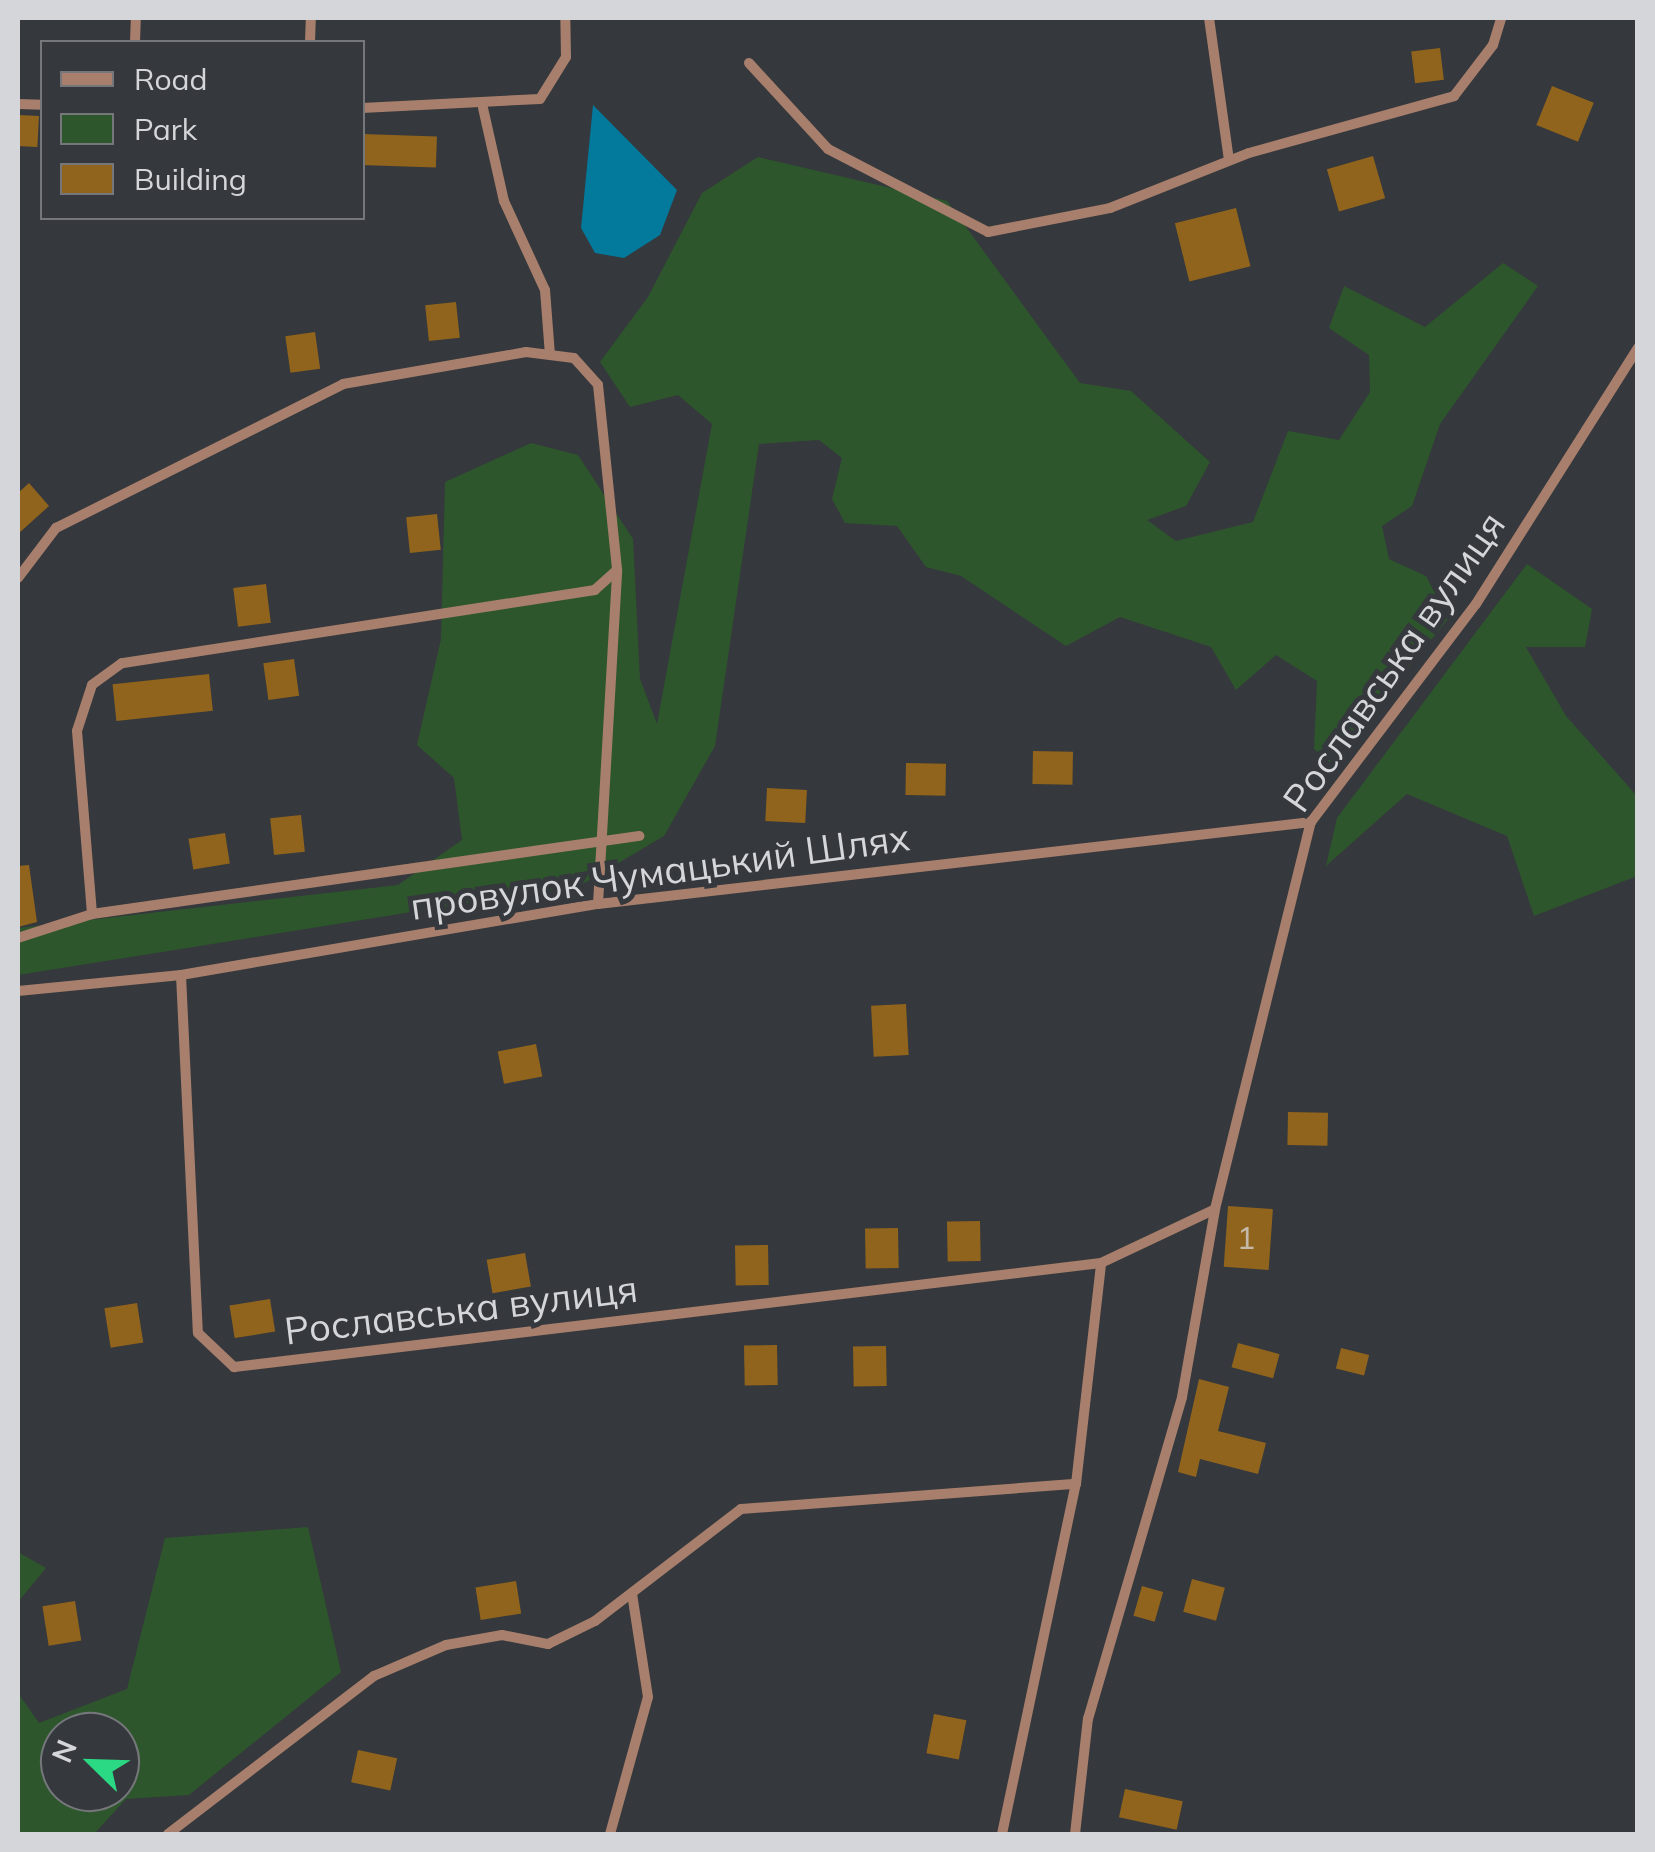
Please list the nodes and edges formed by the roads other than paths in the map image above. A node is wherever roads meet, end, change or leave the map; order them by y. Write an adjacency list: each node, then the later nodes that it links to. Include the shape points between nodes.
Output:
1 (565, 18): 6 (street, via 566,57 540,99)
2 (1209, 18): 7 (street)
3 (1501, 18): 7 (street, via 1493,45 1454,96)
4 (750, 63): 7 (street, via 828,149 988,232 1110,208)
5 (365, 108): 6 (street)
6 (483, 108): 9 (street, via 504,200 546,290)
7 (1229, 160)
8 (1638, 348): 12 (street, Рославська вулиця, via 1476,604)
9 (550, 356): 10 (street, via 574,358 598,385); 11 (street, via 343,384 56,528)
10 (618, 570): 14 (street); 16 (street, via 595,590 122,663 92,684 78,731)
11 (18, 578)
12 (1311, 822): 15 (street, провулок Чумацький Шлях); 20 (street, Рославська вулиця)
13 (638, 836): 14 (street)
14 (596, 842): 15 (street); 16 (street)
15 (598, 904): 18 (street, провулок Чумацький Шлях)
16 (92, 914): 17 (street)
17 (18, 938)
18 (181, 975): 19 (street, провулок Чумацький Шлях); 21 (street, Рославська вулиця, via 198,1333 234,1368)
19 (18, 991)
20 (1215, 1209): 21 (street, Рославська вулиця); 27 (street, Рославська вулиця, via 1182,1397 1088,1719)
21 (1101, 1263): 22 (street)
22 (1076, 1484): 23 (street, via 741,1509); 26 (street)
23 (632, 1594): 24 (street, via 548,1644 502,1635 446,1644 374,1676); 25 (street, via 648,1697)
24 (168, 1834)
25 (610, 1834)
26 (1002, 1834)
27 (1075, 1834)

